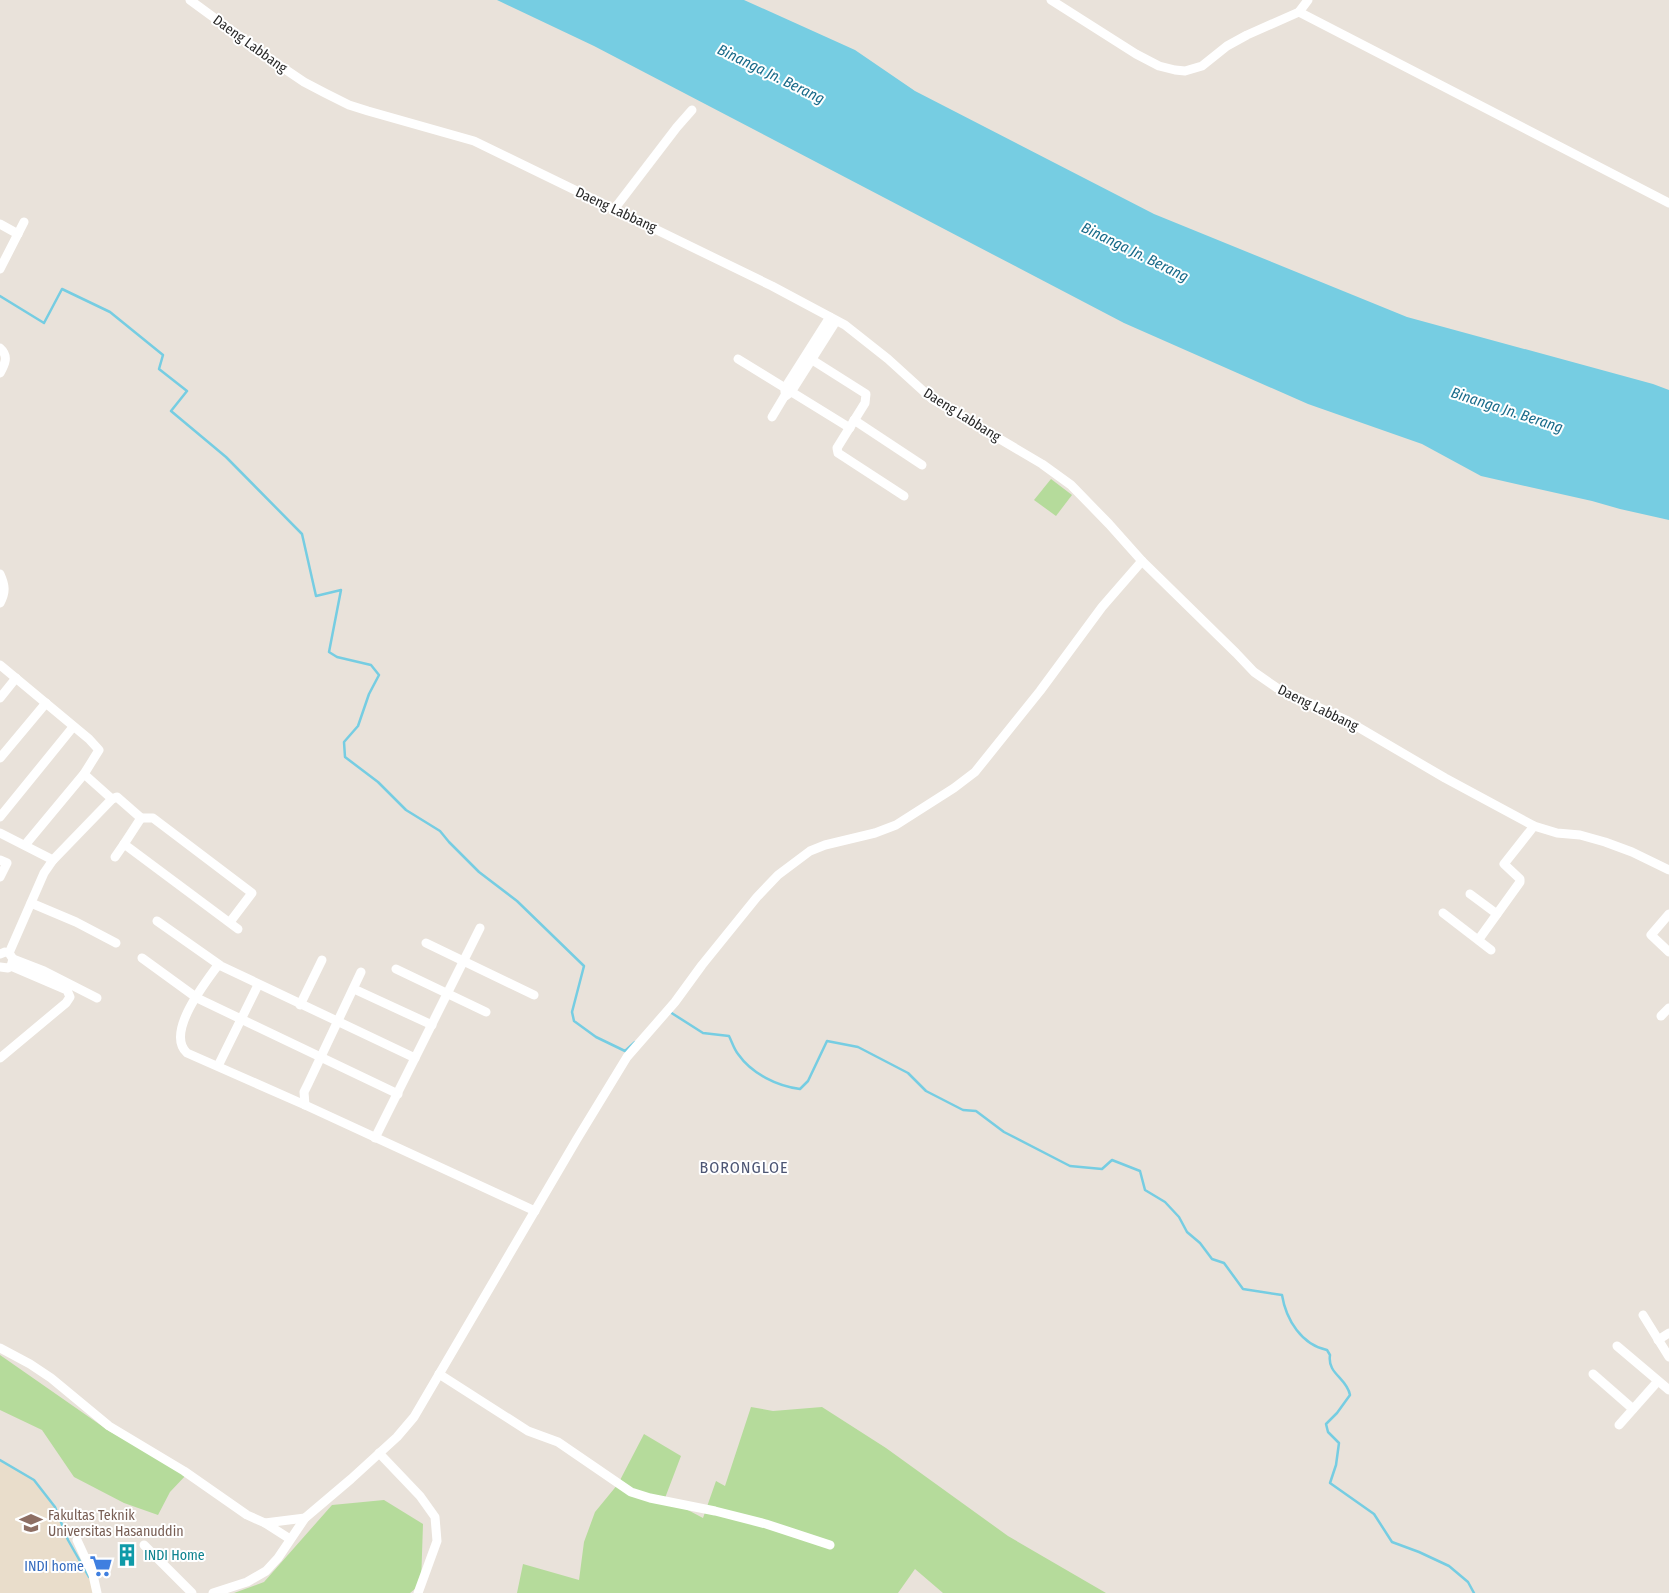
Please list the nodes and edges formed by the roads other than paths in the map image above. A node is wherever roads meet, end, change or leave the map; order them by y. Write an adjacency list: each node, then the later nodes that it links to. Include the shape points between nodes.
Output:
1 (190, 0): 7 (street, Daeng Labbang, via 304,82 349,105 468,139)
2 (1050, 0): 4 (street, via 1136,54 1158,66 1175,70 1202,66 1227,46)
3 (1308, 0): 4 (street)
4 (1299, 12): 6 (street)
5 (692, 110): 7 (street)
6 (1669, 203)
7 (615, 208): 12 (street, Daeng Labbang)
8 (24, 222): 10 (street)
9 (0, 224): 10 (street)
10 (18, 234): 11 (street)
11 (0, 269)
12 (833, 319): 14 (street); 22 (street, Daeng Labbang, via 888,359 939,404 1056,473)
13 (0, 348): 16 (street, via 6,358)
14 (809, 358): 17 (street); 19 (street, via 866,394 865,403)
15 (738, 359): 17 (street)
16 (0, 373)
17 (787, 392): 18 (street); 19 (street)
18 (772, 417)
19 (852, 424): 20 (street); 21 (street, via 837,448 838,452)
20 (922, 465)
21 (904, 496)
22 (1142, 561): 35 (street, Daeng Labbang, via 1254,672 1277,688 1346,720); 86 (street, via 1102,607 975,772 896,825 815,849 772,880 627,1057)
23 (0, 574): 24 (street, via 4,593)
24 (0, 603)
25 (0, 665): 26 (street)
26 (16, 678): 27 (street); 28 (street)
27 (0, 698)
28 (46, 703): 29 (street); 30 (street)
29 (73, 727): 31 (street, via 99,750); 33 (street)
30 (0, 758)
31 (84, 774): 32 (street); 38 (street)
32 (112, 799): 34 (street, via 117,797); 41 (street)
33 (0, 817)
34 (142, 818): 37 (street); 50 (street, via 153,818 252,893)
35 (1534, 826): 42 (street, Daeng Labbang, via 1605,842); 47 (street, via 1504,864 1520,881)
36 (0, 833): 38 (street)
37 (124, 844): 39 (street); 50 (street)
38 (25, 845): 41 (street)
39 (114, 857)
40 (0, 860): 43 (street, via 7,863)
41 (53, 860): 45 (street)
42 (1669, 870)
43 (0, 877)
44 (1470, 894): 47 (street)
45 (32, 903): 55 (street); 58 (street)
46 (1443, 913): 53 (street)
47 (1497, 914): 53 (street)
48 (1669, 914): 57 (street, via 1651,935)
49 (157, 921): 62 (street)
50 (230, 922): 52 (street)
51 (480, 928): 61 (street)
52 (238, 929)
53 (1478, 939): 56 (street)
54 (426, 942): 61 (street)
55 (116, 943)
56 (1491, 950)
57 (1669, 952)
58 (6, 956): 63 (street, via 8,968); 70 (street); 80 (street, via 67,990 70,997)
59 (142, 958): 71 (street)
60 (322, 960): 72 (street)
61 (464, 961): 68 (street); 69 (street)
62 (218, 965): 66 (street); 71 (street)
63 (0, 969)
64 (396, 969): 68 (street)
65 (361, 972): 67 (street)
66 (258, 985): 72 (street); 76 (street)
67 (354, 989): 77 (street); 78 (street)
68 (447, 993): 74 (street); 78 (street)
69 (534, 995)
70 (97, 998)
71 (197, 998): 76 (street); 82 (street, via 182,1024 182,1049)
72 (300, 1005): 77 (street)
73 (1669, 1008): 75 (street)
74 (486, 1012)
75 (1661, 1016)
76 (241, 1019): 79 (street); 82 (street)
77 (338, 1022): 79 (street); 81 (street)
78 (432, 1025): 81 (street)
79 (321, 1056): 83 (street); 84 (street, via 304,1092)
80 (0, 1058)
81 (415, 1058): 83 (street)
82 (218, 1066): 84 (street)
83 (398, 1094): 85 (street)
84 (305, 1105): 85 (street)
85 (375, 1138): 86 (street)
86 (535, 1211): 93 (street)
87 (1643, 1315): 89 (street)
88 (1669, 1334): 89 (street)
89 (1658, 1340): 92 (street)
90 (1617, 1346): 95 (street)
91 (0, 1348): 100 (street, via 51,1378 109,1426)
92 (1669, 1357)
93 (439, 1374): 98 (street, via 414,1417); 104 (street, via 528,1431 558,1442 631,1492 766,1524)
94 (1593, 1374): 96 (street)
95 (1665, 1385): 96 (street)
96 (1633, 1409): 97 (street)
97 (1619, 1425)
98 (379, 1453): 99 (street); 108 (street, via 420,1496 435,1517 437,1541)
99 (305, 1518): 100 (street); 101 (street)
100 (264, 1523): 101 (street)
101 (290, 1539): 107 (street, via 266,1571 247,1582)
102 (76, 1540): 105 (street, via 93,1575)
103 (144, 1545): 106 (street)
104 (830, 1545)
105 (97, 1593)
106 (192, 1593)
107 (214, 1593)
108 (418, 1593)

